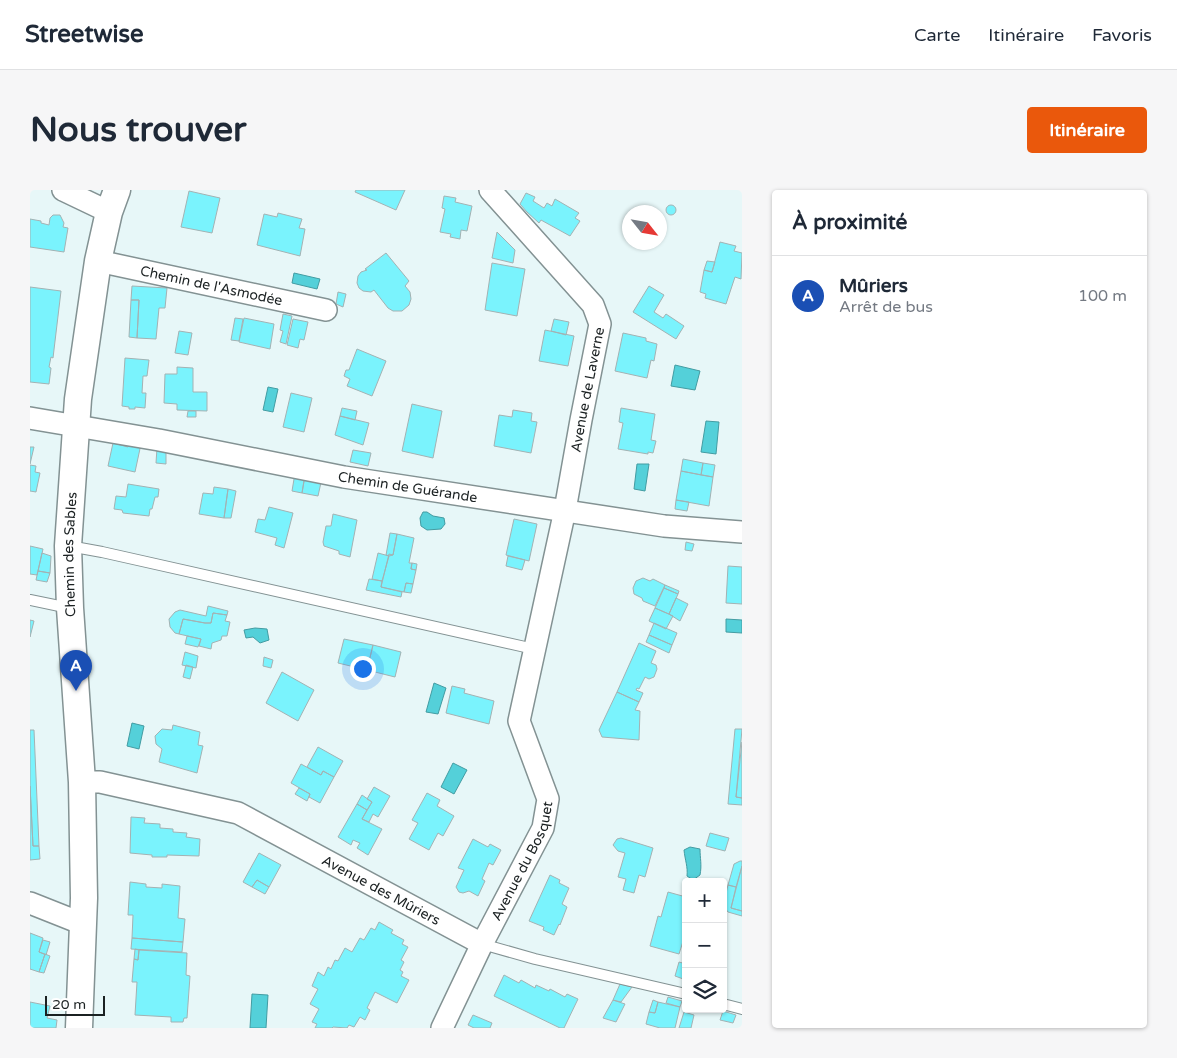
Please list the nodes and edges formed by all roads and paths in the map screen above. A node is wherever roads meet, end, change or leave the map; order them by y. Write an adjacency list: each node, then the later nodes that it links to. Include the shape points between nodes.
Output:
1 (62, 190): 3 (street)
2 (490, 190): 8 (street, Avenue de Laverne, via 593,305 600,324)
3 (113, 201): 4 (street, Chemin des Sables)
4 (98, 261): 5 (street, Chemin de l'Asmodée); 7 (street, Chemin des Sables)
5 (326, 310)
6 (30, 418): 7 (street, Chemin de Guérande)
7 (77, 425): 8 (street, Chemin de Guérande, via 344,477); 10 (street, Chemin des Sables)
8 (565, 510): 9 (street, Chemin de Guérande, via 664,526); 13 (street, Avenue du Bosquet)
9 (742, 532)
10 (68, 546): 12 (street, Chemin des Sables); 13 (lane)
11 (30, 600): 12 (lane)
12 (70, 608): 14 (street, Chemin des Sables)
13 (534, 649): 17 (street, Avenue du Bosquet, via 519,720 548,799 543,828)
14 (82, 782): 16 (street, Chemin des Sables); 17 (street, Avenue des Mûriers, via 100,782 238,813)
15 (30, 903): 16 (street)
16 (83, 924): 21 (street, Chemin des Sables)
17 (482, 944): 18 (lane, Avenue des Mûriers); 22 (street, Avenue du Bosquet)
18 (682, 993)
19 (727, 1005): 20 (lane)
20 (742, 1009)
21 (79, 1028)
22 (442, 1028)

